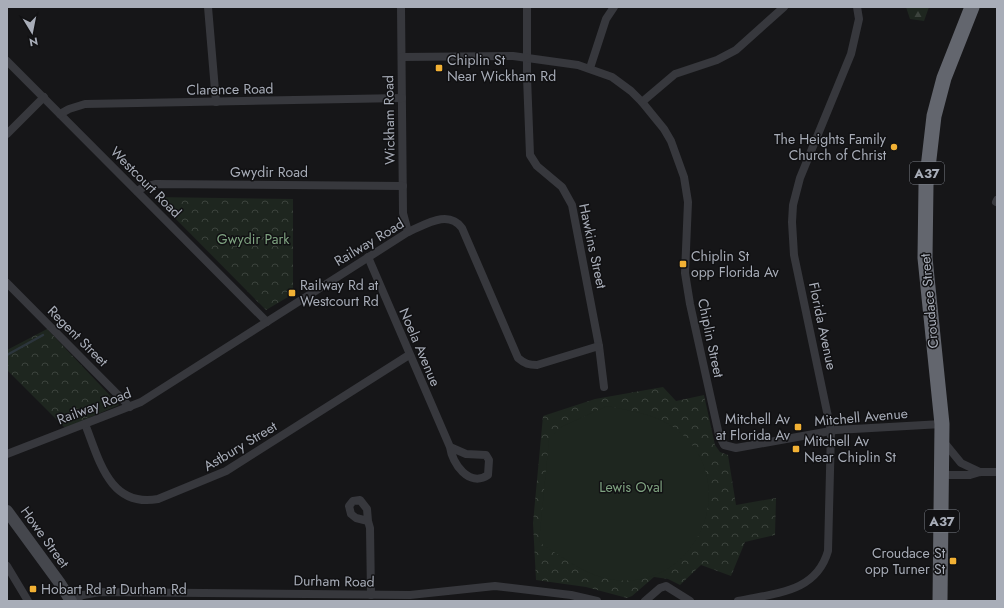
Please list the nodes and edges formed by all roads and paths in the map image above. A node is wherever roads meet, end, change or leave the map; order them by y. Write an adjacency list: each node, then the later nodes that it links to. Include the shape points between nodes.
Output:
1 (208, 7): 14 (street)
2 (401, 7): 8 (street, Wickham Road)
3 (527, 7): 9 (street, Hawkins Street)
4 (614, 7): 11 (street, via 606,19)
5 (784, 7): 15 (street, via 736,50 717,60 675,74)
6 (857, 7): 30 (street, Florida Avenue, via 859,19 850,54 800,178 792,210 794,255)
7 (972, 7): 29 (highway, Croudace Street / A37, via 944,78 934,116 926,185 924,258)
8 (402, 57): 9 (street, Chiplin Street); 13 (street, Wickham Road)
9 (528, 57): 11 (street, Chiplin Street); 24 (street, Hawkins Street, via 530,155 534,163 562,186 572,205)
10 (7, 61): 12 (street, Westcourt Road)
11 (590, 68): 15 (street, Chiplin Street, via 612,77)
12 (44, 97): 16 (street, Westcourt Road); 17 (street)
13 (402, 98): 14 (street, Clarence Road); 18 (street, Wickham Road)
14 (216, 102): 16 (street, Clarence Road, via 85,104)
15 (642, 102): 33 (street, Chiplin Street, via 664,129 680,163 688,202 685,266 690,304 720,440 727,447)
16 (60, 114): 19 (street, Westcourt Road)
17 (7, 134)
18 (403, 186): 19 (street, Gwydir Road, via 156,184); 20 (street, Wickham Road, via 404,219)
19 (137, 191): 23 (street, Westcourt Road)
20 (408, 232): 21 (street, Railway Road); 24 (street, Railway Road, via 446,218 459,223 518,358 524,363 537,365)
21 (368, 256): 23 (street, Railway Road); 25 (street, Noela Avenue)
22 (7, 283): 27 (street, Regent Street)
23 (266, 322): 27 (street, Railway Road)
24 (599, 346): 26 (street, Hawkins Street)
25 (409, 355): 28 (street, Astbury Street, via 226,471 158,499 134,499 113,486 104,472); 32 (street, Noela Avenue)
26 (604, 387)
27 (130, 407): 28 (street, Railway Road)
28 (85, 424): 34 (street, Railway Road)
29 (942, 424): 30 (street, Mitchell Avenue); 31 (highway, Croudace Street / A37)
30 (830, 431): 33 (street, Mitchell Avenue); 49 (street, Florida Avenue, via 830,541 823,567 800,587)
31 (943, 441): 35 (street, via 961,463); 37 (highway, Croudace Street / A37)
32 (450, 447): 32 (street, Noela Avenue, via 455,464 463,473 480,478 488,475 489,460 486,455 466,454)
33 (736, 448)
34 (7, 454)
35 (980, 472): 36 (street); 37 (street, via 970,475)
36 (997, 472)
37 (942, 475): 50 (highway, Croudace Street / A37)
38 (7, 511): 45 (main road, Howe Street)
39 (368, 521): 41 (street, via 371,535)
40 (7, 566): 44 (street)
41 (371, 595): 42 (street, Durham Road); 43 (street, Durham Road)
42 (210, 598): 45 (street, Durham Road, via 100,592 83,595)
43 (411, 598): 46 (street, Durham Road, via 496,586 571,595)
44 (28, 601)
45 (71, 601)
46 (597, 601)
47 (645, 601): 48 (street, via 666,586)
48 (690, 601)
49 (738, 601)
50 (940, 601)

